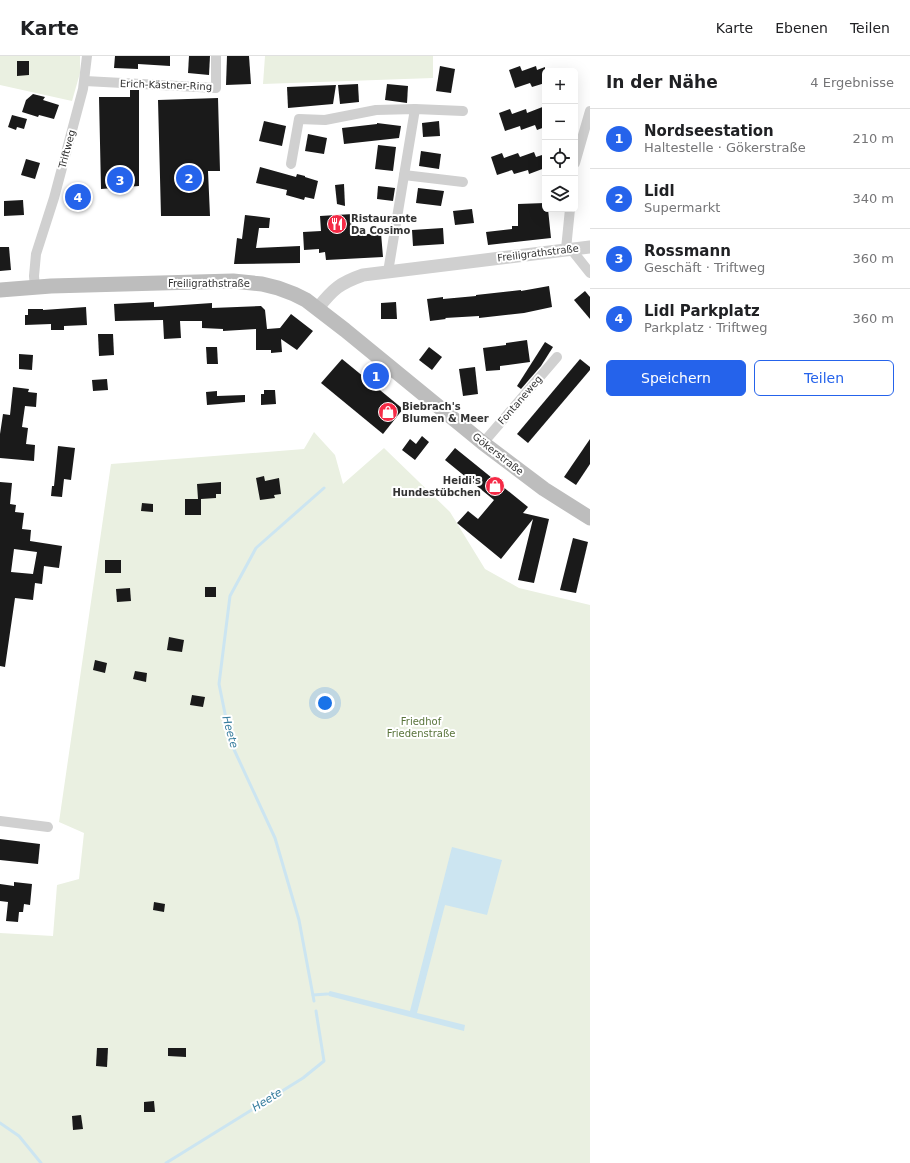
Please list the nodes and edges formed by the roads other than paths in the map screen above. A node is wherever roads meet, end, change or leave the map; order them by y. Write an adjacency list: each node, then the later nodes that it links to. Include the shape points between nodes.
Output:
1 (87, 56): 3 (street, Triftweg)
2 (216, 56): 3 (street, Erich-Kästner-Ring, via 216,88)
3 (85, 81): 16 (street, Triftweg, via 54,198 36,254)
4 (415, 109): 5 (street); 8 (street, via 376,110 325,120 299,119); 9 (street)
5 (463, 111)
6 (590, 111): 7 (street)
7 (578, 153)
8 (291, 164)
9 (404, 175): 10 (street); 14 (street)
10 (463, 182)
11 (570, 212): 13 (street)
12 (590, 247): 13 (street, Freiligrathstraße)
13 (569, 249): 14 (street, Freiligrathstraße); 15 (street)
14 (388, 272): 18 (street, Freiligrathstraße, via 363,275 349,280 338,286)
15 (590, 273)
16 (35, 287): 17 (main road, Freiligrathstraße); 18 (main road, Freiligrathstraße, via 233,282 262,284 294,294)
17 (0, 290)
18 (318, 308): 20 (main road, Gökerstraße)
19 (557, 357): 20 (street, Fontaneweg)
20 (484, 443): 21 (main road, Gökerstraße, via 544,489)
21 (590, 518)
22 (0, 821): 23 (street)
23 (48, 827)

